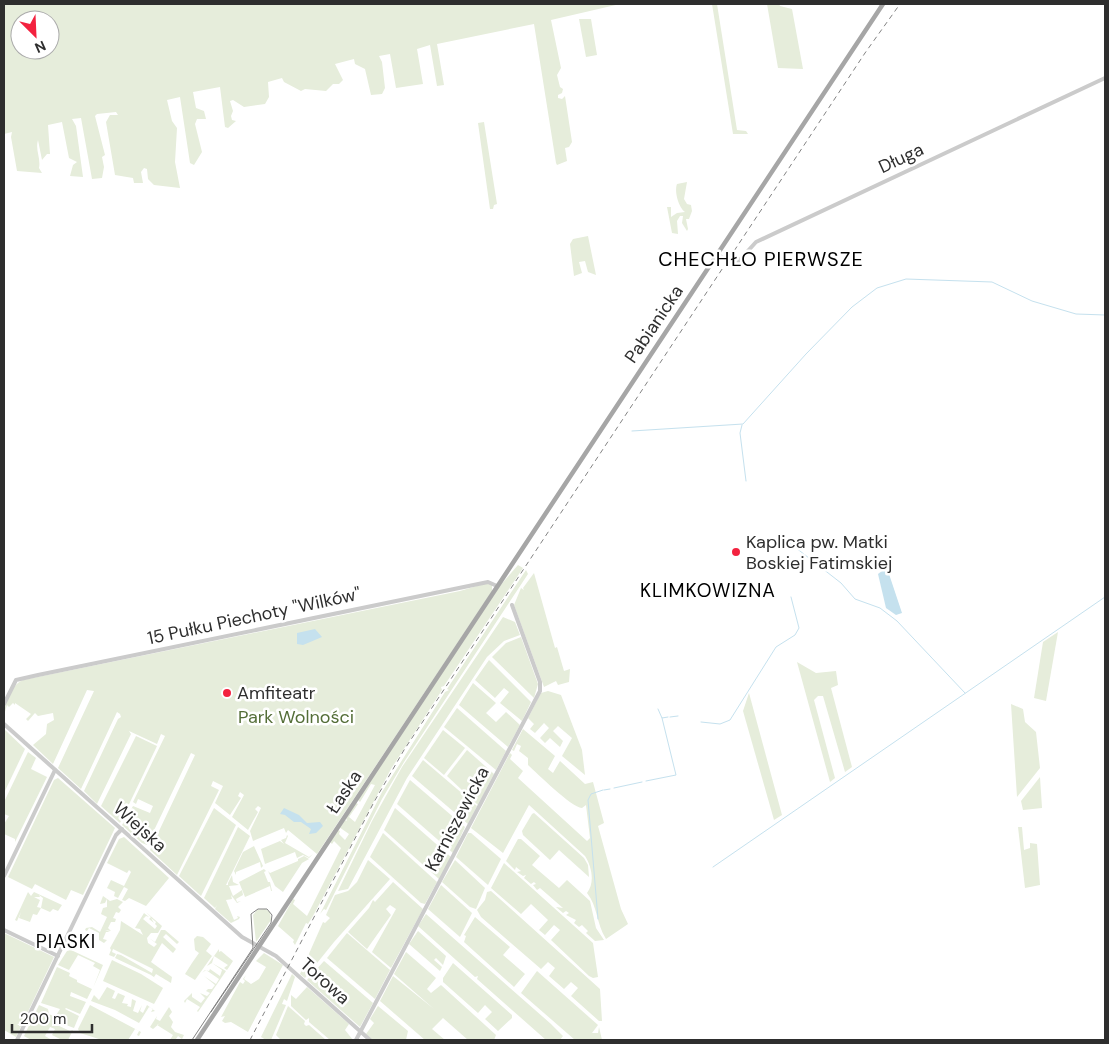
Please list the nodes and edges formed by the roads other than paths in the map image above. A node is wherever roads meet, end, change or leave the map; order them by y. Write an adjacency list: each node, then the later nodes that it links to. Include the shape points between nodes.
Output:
1 (883, 4): 3 (main road, Pabianicka)
2 (1105, 78): 3 (street, Długa, via 753,244 737,263)
3 (717, 254): 4 (main road, Pabianicka)
4 (514, 560): 5 (main road, Łaska)
5 (497, 586): 7 (street, 15 Pułku Piechoty "Wilków", via 488,582 16,680); 13 (main road, Łaska)
6 (512, 605): 15 (street, Karniszewicka, via 540,682 540,692)
7 (4, 704)
8 (4, 724): 9 (street, Wiejska)
9 (54, 770): 10 (street, Wiejska); 11 (street)
10 (122, 829): 13 (street, Wiejska, via 242,937); 14 (street, via 116,835)
11 (4, 876)
12 (4, 930): 14 (street)
13 (259, 948): 15 (street, Torowa, via 276,956); 17 (main road, Łaska)
14 (58, 956): 16 (street)
15 (360, 1032): 18 (street, Karniszewicka); 19 (street, Torowa)
16 (17, 1040)
17 (197, 1040)
18 (356, 1040)
19 (370, 1040)

